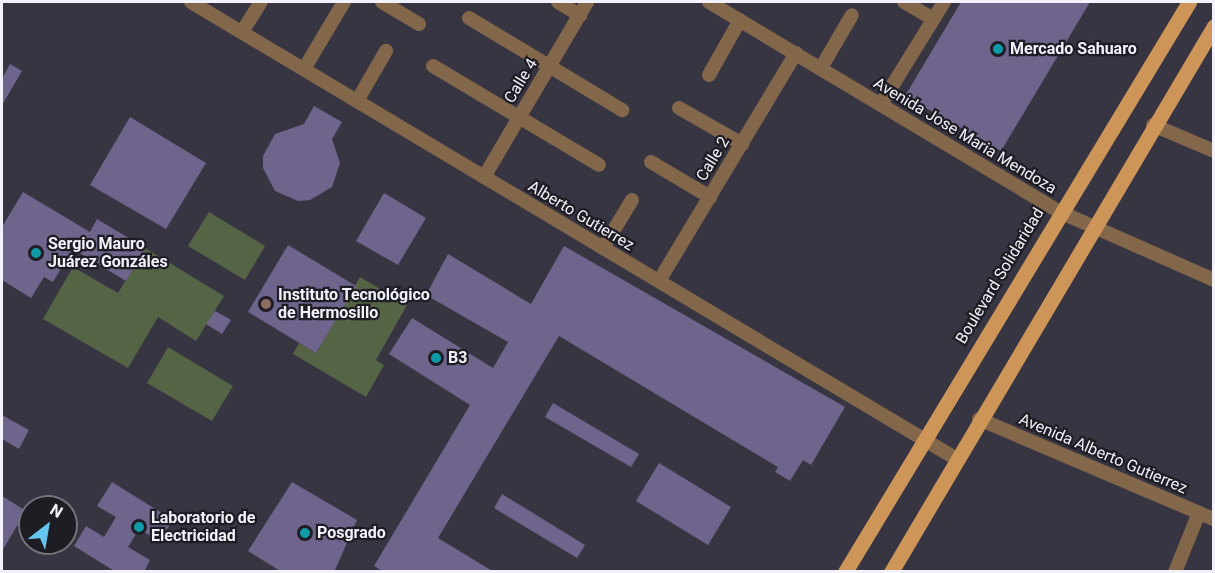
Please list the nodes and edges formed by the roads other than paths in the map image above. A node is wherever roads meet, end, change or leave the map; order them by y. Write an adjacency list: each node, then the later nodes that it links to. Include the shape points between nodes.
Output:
1 (191, 2): 18 (street, Alberto Gutierrez)
2 (261, 2): 18 (street)
3 (344, 2): 24 (street)
4 (382, 2): 16 (street)
5 (558, 2): 11 (street)
6 (587, 2): 11 (street, Calle 4)
7 (709, 2): 15 (street, Avenida Jose Maria Mendoza)
8 (904, 2): 14 (street)
9 (944, 2): 14 (street)
10 (1189, 2): 39 (main road, Boulevard Solidaridad)
11 (580, 15): 22 (street, Calle 4)
12 (852, 15): 23 (street)
13 (469, 18): 22 (street)
14 (933, 19): 27 (street)
15 (740, 20): 20 (street, Avenida Jose Maria Mendoza); 25 (street)
16 (419, 24)
17 (1212, 30): 31 (main road)
18 (242, 32): 24 (street, Alberto Gutierrez)
19 (386, 51): 26 (street)
20 (796, 53): 23 (street, Avenida Jose Maria Mendoza); 32 (street, Calle 2)
21 (433, 66): 30 (street)
22 (549, 67): 29 (street); 30 (street, Calle 4)
23 (821, 68): 27 (street, Avenida Jose Maria Mendoza)
24 (304, 69): 26 (street, Alberto Gutierrez)
25 (709, 75)
26 (357, 101): 36 (street, Alberto Gutierrez)
27 (881, 104): 39 (street, Avenida Jose Maria Mendoza)
28 (678, 108): 32 (street)
29 (622, 110)
30 (519, 118): 35 (street); 36 (street, Calle 4)
31 (1153, 125): 33 (street); 40 (main road)
32 (742, 144): 37 (street, Calle 2)
33 (1214, 151)
34 (651, 162): 37 (street)
35 (599, 165)
36 (484, 177): 41 (street, Alberto Gutierrez)
37 (710, 197): 43 (street, Calle 2)
38 (632, 200): 41 (street)
39 (1060, 212): 40 (street, Avenida Jose Maria Mendoza); 45 (main road, Boulevard Solidaridad)
40 (1090, 229): 42 (street, Avenida Jose Maria Mendoza); 44 (main road)
41 (603, 248): 43 (street, Alberto Gutierrez)
42 (1214, 280)
43 (659, 281): 45 (street, Alberto Gutierrez)
44 (979, 419): 46 (main road); 47 (street, Avenida Alberto Gutierrez)
45 (923, 438): 46 (street, Alberto Gutierrez); 49 (main road, Boulevard Solidaridad)
46 (955, 458): 50 (main road)
47 (1199, 513): 48 (street, Avenida Alberto Gutierrez); 51 (street)
48 (1214, 519)
49 (844, 572)
50 (891, 572)
51 (1175, 572)

